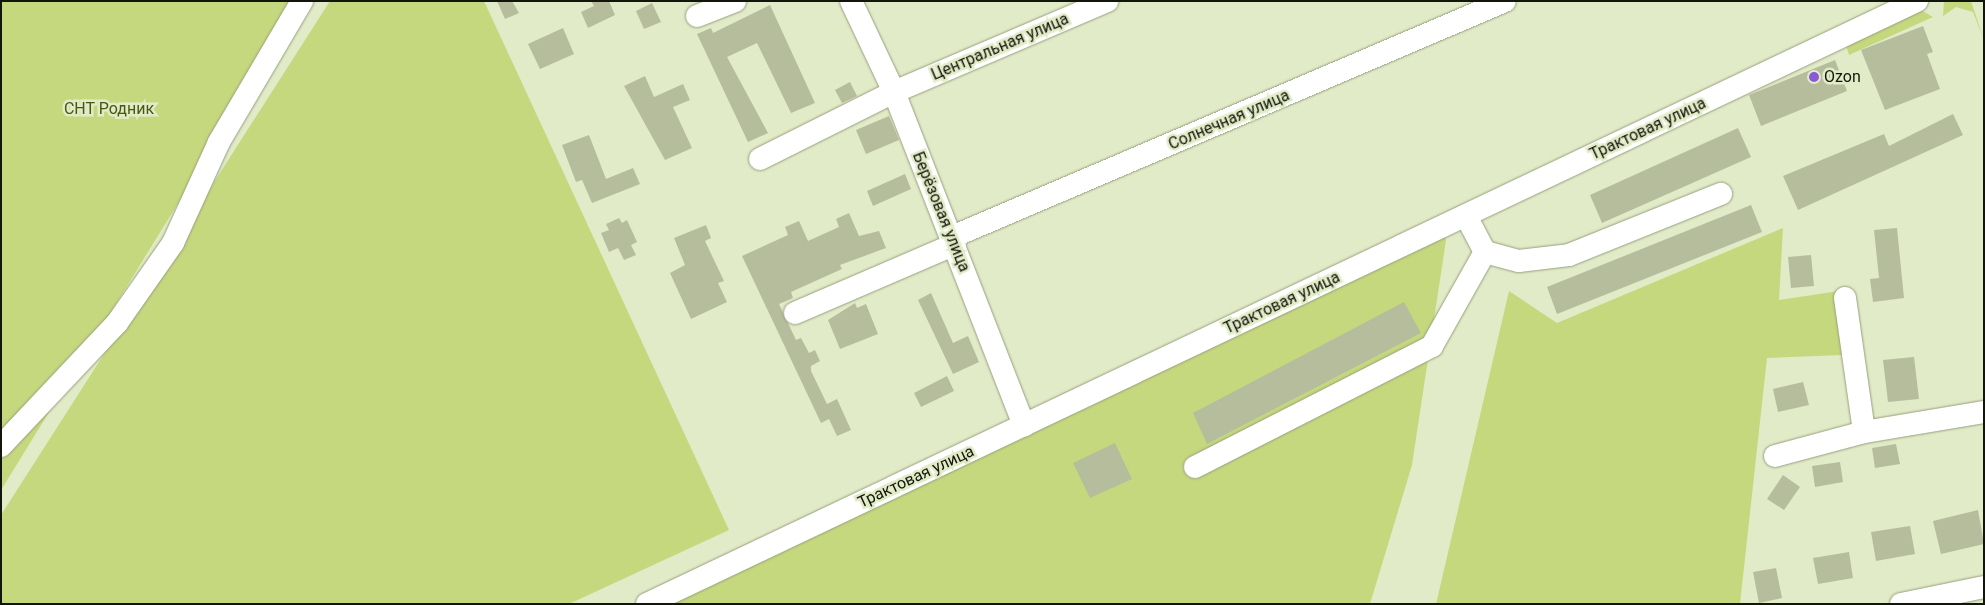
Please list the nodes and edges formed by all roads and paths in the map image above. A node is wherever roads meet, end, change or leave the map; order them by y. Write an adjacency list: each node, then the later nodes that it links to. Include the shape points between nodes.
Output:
1 (302, 1): 19 (street, via 220,142 173,243 117,323)
2 (735, 1): 7 (street)
3 (851, 1): 8 (street, Берёзовая улица)
4 (1107, 1): 8 (street, Центральная улица)
5 (1505, 1): 12 (street, Солнечная улица)
6 (1917, 1): 11 (street, Трактовая улица)
7 (697, 16)
8 (894, 92): 9 (street, Центральная улица); 12 (street, Берёзовая улица)
9 (760, 159)
10 (1721, 194): 13 (street, via 1569,255 1519,261)
11 (1466, 216): 13 (street); 17 (street, Трактовая улица)
12 (953, 241): 15 (street, Солнечная улица); 17 (street, Берёзовая улица)
13 (1485, 252): 21 (street, via 1432,346)
14 (1845, 298): 18 (street)
15 (795, 313)
16 (1984, 412): 18 (street)
17 (1024, 426): 23 (street, Трактовая улица)
18 (1864, 432): 20 (street)
19 (1, 446)
20 (1775, 456)
21 (1195, 467)
22 (1984, 586): 24 (street)
23 (647, 604)
24 (1901, 604)

